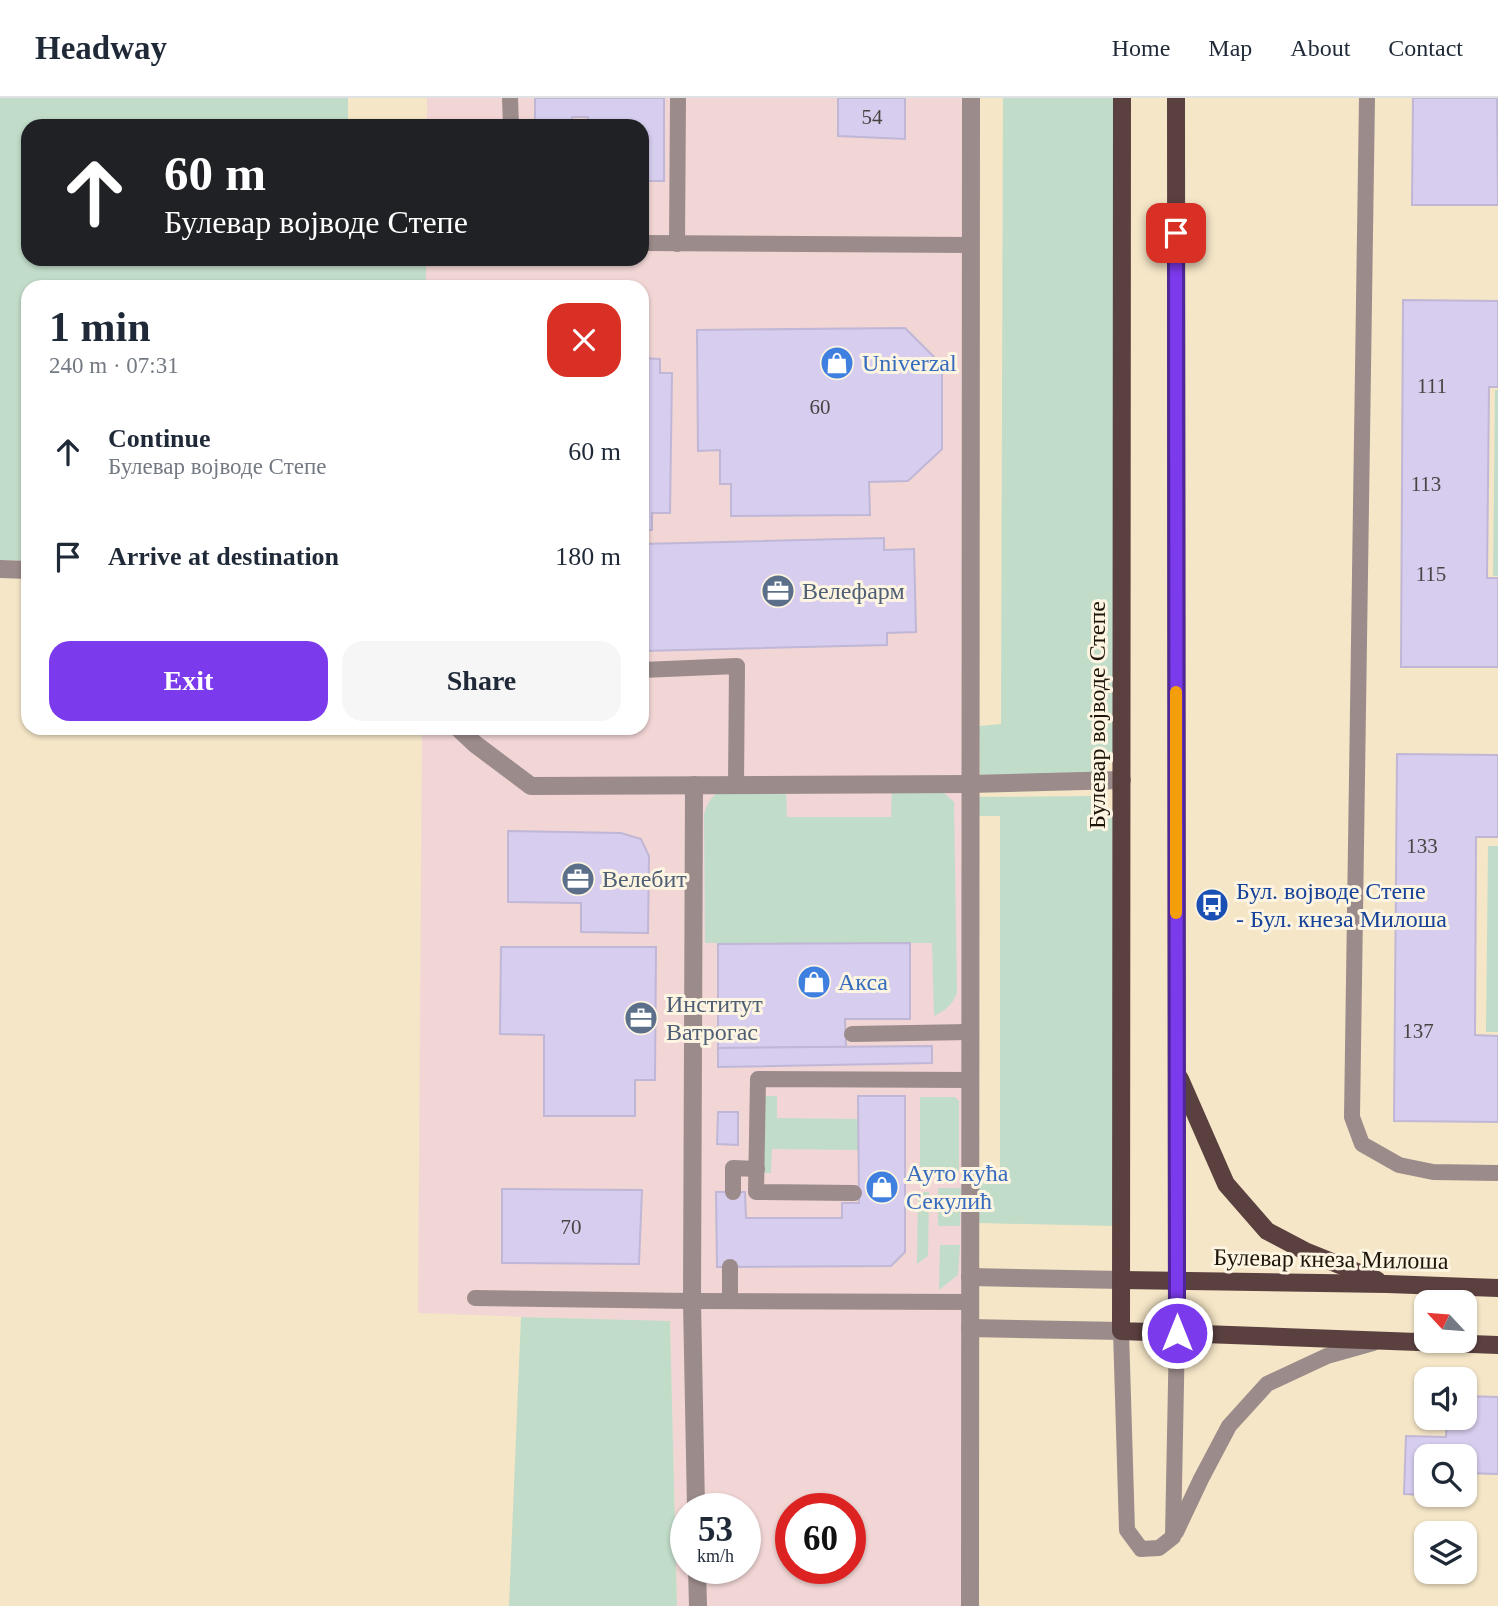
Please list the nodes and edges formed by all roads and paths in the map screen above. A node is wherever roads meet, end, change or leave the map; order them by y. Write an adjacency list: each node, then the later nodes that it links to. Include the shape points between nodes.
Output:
1 (510, 98): 7 (lane)
2 (678, 98): 9 (lane)
3 (971, 98): 10 (street)
4 (1122, 98): 15 (main road, Булевар војводе Степе)
5 (1176, 98): 21 (main road)
6 (1367, 98): 24 (lane, via 1352,1117 1362,1144 1399,1165 1433,1172)
7 (511, 119)
8 (649, 243): 9 (lane)
9 (677, 244): 10 (lane)
10 (971, 245): 16 (street)
11 (0, 569): 12 (street)
12 (21, 570)
13 (649, 670): 18 (lane, via 737,666)
14 (465, 735): 17 (street, via 531,786)
15 (1122, 780): 16 (street); 29 (main road, Булевар војводе Степе)
16 (970, 784): 18 (street); 19 (street)
17 (694, 785): 18 (street); 34 (street)
18 (736, 785)
19 (970, 1032): 20 (lane); 22 (street)
20 (852, 1034)
21 (1177, 1072): 30 (main road); 31 (main road, via 1226,1184 1267,1231)
22 (970, 1080): 23 (lane, via 758,1079); 28 (street)
23 (757, 1169): 25 (lane, via 733,1168); 26 (lane, via 756,1192)
24 (1498, 1173)
25 (733, 1192)
26 (854, 1193)
27 (730, 1267): 35 (lane)
28 (970, 1277): 29 (street); 36 (street)
29 (1122, 1280): 30 (main road, Булевар кнеза Милоша); 38 (main road, Булевар војводе Степе)
30 (1177, 1281): 31 (main road, Булевар кнеза Милоша); 39 (main road)
31 (1387, 1284): 32 (main road, Булевар кнеза Милоша)
32 (1498, 1288)
33 (475, 1298): 34 (lane)
34 (692, 1301): 35 (lane); 42 (street)
35 (730, 1301): 36 (lane)
36 (970, 1302): 37 (street)
37 (970, 1328): 38 (street); 46 (street)
38 (1121, 1331): 39 (main road); 43 (lane, via 1126,1530 1140,1549 1159,1548)
39 (1177, 1333): 40 (main road); 43 (lane)
40 (1383, 1341): 41 (main road); 43 (lane, via 1327,1356 1267,1384 1229,1426)
41 (1498, 1345)
42 (696, 1493)
43 (1173, 1537)
44 (697, 1584): 45 (street)
45 (698, 1606)
46 (970, 1606)

